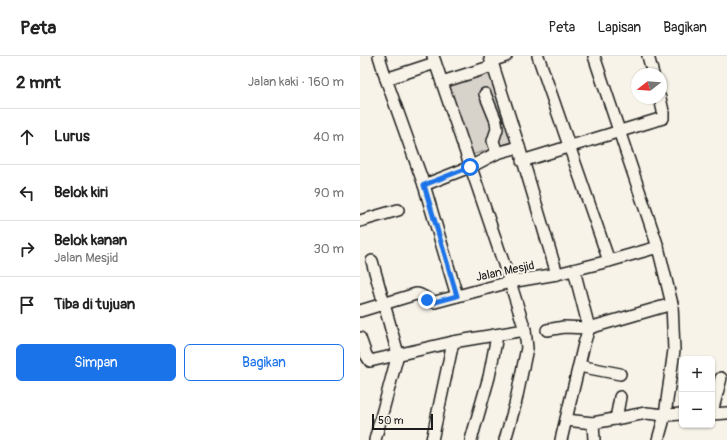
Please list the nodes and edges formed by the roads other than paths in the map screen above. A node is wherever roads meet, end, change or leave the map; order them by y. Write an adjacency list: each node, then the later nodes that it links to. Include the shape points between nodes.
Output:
1 (380, 56): 9 (street)
2 (506, 56): 7 (street)
3 (538, 56): 14 (street)
4 (594, 56): 13 (street)
5 (648, 56): 8 (street)
6 (434, 60): 9 (street); 10 (street)
7 (491, 61): 10 (street); 15 (street)
8 (651, 68)
9 (386, 79): 19 (street)
10 (442, 82): 18 (street)
11 (485, 94): 16 (street, via 496,120 497,129 493,141)
12 (661, 104): 13 (street, via 663,118)
13 (618, 131): 14 (street); 22 (street)
14 (569, 145): 17 (street); 23 (street)
15 (519, 147): 16 (street); 17 (street)
16 (497, 153): 18 (street)
17 (522, 161): 26 (street)
18 (470, 167): 19 (street); 27 (street)
19 (424, 185): 28 (street)
20 (398, 210): 21 (street)
21 (360, 221)
22 (658, 247): 23 (street, Jalan Mesjid); 30 (street)
23 (609, 261): 25 (street, Jalan Mesjid)
24 (372, 262): 29 (street)
25 (574, 270): 26 (street, Jalan Mesjid); 32 (street)
26 (557, 274): 27 (street, Jalan Mesjid)
27 (510, 282): 28 (street, Jalan Mesjid); 33 (street)
28 (457, 296): 29 (street, Jalan Mesjid, via 431,302 416,294)
29 (385, 304): 31 (street, Jalan Mesjid); 38 (street)
30 (672, 304): 32 (street); 47 (street, via 674,350)
31 (360, 311)
32 (589, 328): 34 (street, via 564,327); 39 (street)
33 (525, 330): 35 (street); 54 (street, via 527,348)
34 (547, 330)
35 (497, 336): 37 (street); 53 (street)
36 (361, 342): 38 (street, via 370,361)
37 (453, 342): 38 (street); 52 (street)
38 (398, 354): 51 (street)
39 (579, 366): 40 (street); 49 (street)
40 (620, 374)
41 (721, 378): 43 (street)
42 (620, 397): 48 (street)
43 (715, 401)
44 (715, 413): 45 (street)
45 (727, 413)
46 (679, 414): 47 (street)
47 (665, 415): 48 (street, via 646,412); 57 (street)
48 (616, 419): 50 (street)
49 (566, 420): 50 (street); 55 (street)
50 (594, 423): 56 (street)
51 (376, 440)
52 (432, 440)
53 (471, 440)
54 (505, 440)
55 (561, 440)
56 (594, 440)
57 (658, 440)

